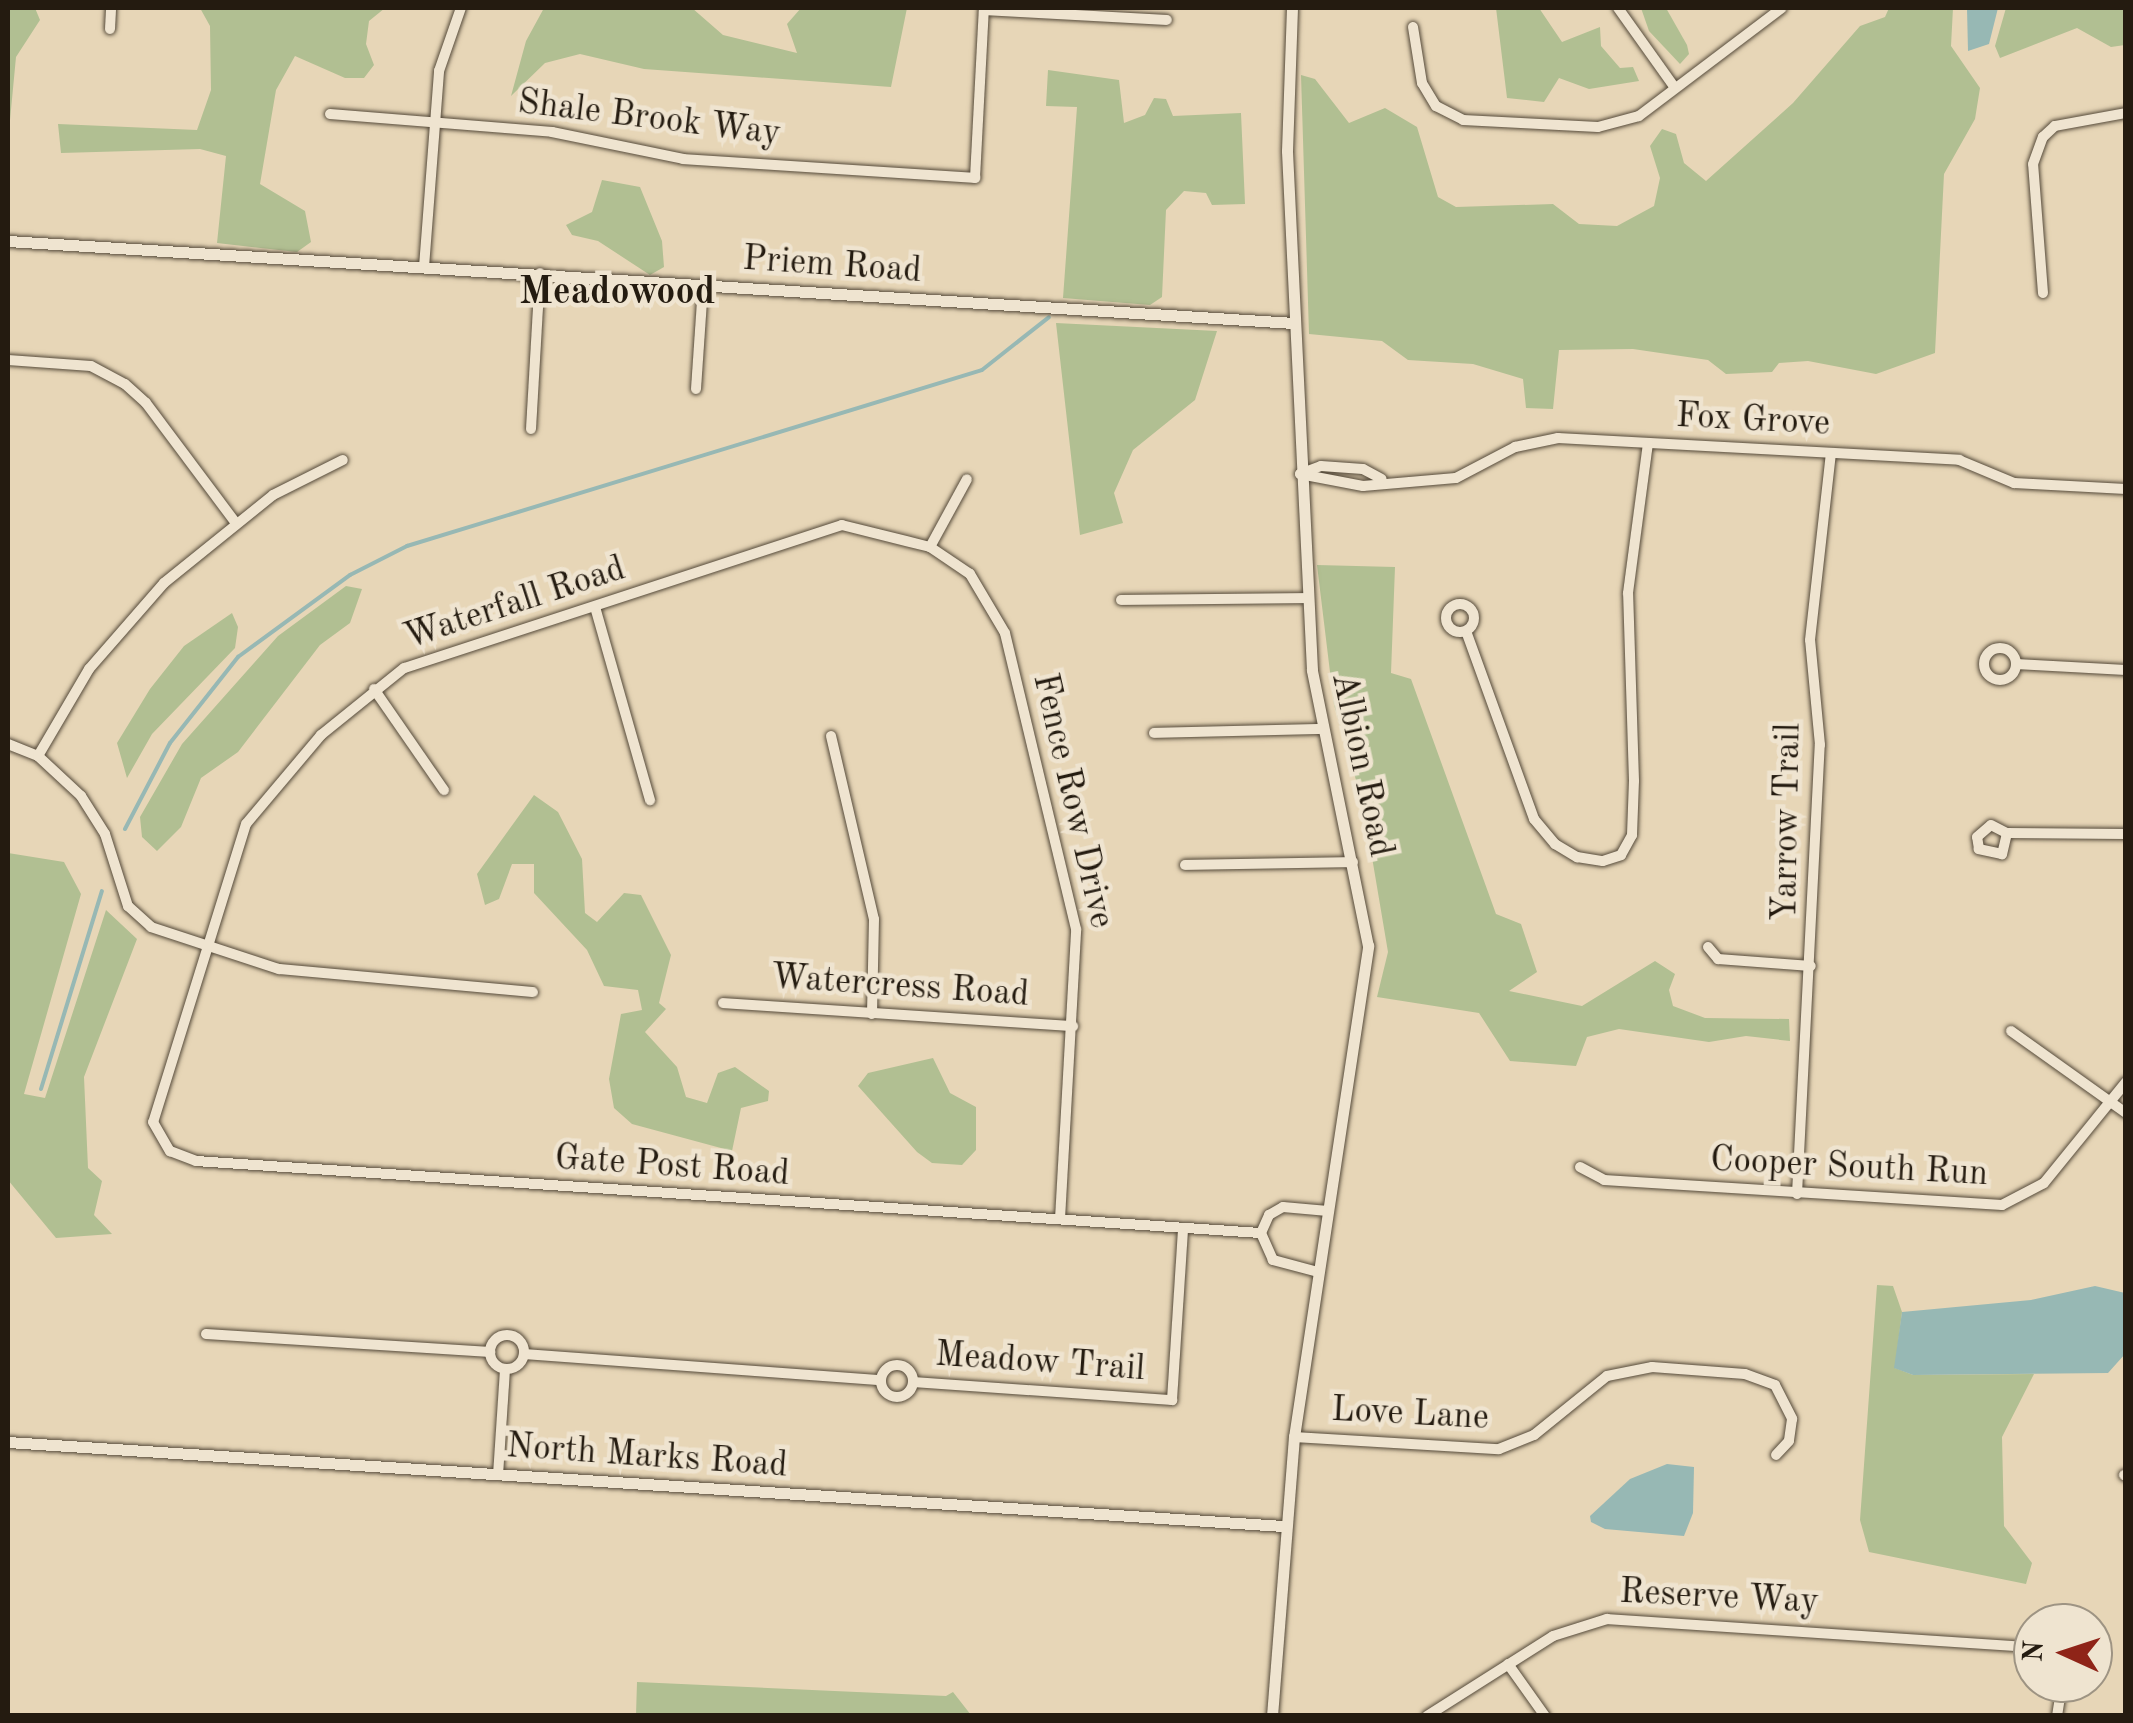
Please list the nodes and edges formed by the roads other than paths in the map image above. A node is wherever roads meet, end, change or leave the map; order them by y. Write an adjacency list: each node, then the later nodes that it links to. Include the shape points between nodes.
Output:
1 (111, 8): 9 (street)
2 (461, 8): 13 (street, via 439,71)
3 (1292, 8): 19 (street, Albion Road, via 1287,151)
4 (1618, 8): 10 (street)
5 (1782, 8): 10 (street)
6 (984, 9): 7 (street); 13 (street, Shale Brook Way, via 975,178 684,159 552,132)
7 (1167, 20)
8 (1414, 26): 10 (street, via 1422,83 1436,106 1463,120 1598,127 1639,116)
9 (110, 29)
10 (1675, 88)
11 (2126, 113): 18 (street, via 2055,126 2043,138 2033,164)
12 (330, 114): 13 (street, Shale Brook Way)
13 (435, 122): 15 (street)
14 (8, 241): 15 (street, Priem Road)
15 (424, 266): 16 (street, Priem Road)
16 (540, 273): 17 (street, Priem Road); 22 (street)
17 (704, 285): 19 (street, Priem Road); 21 (street)
18 (2042, 293)
19 (1294, 323): 26 (street, Albion Road)
20 (8, 360): 29 (street, via 90,366 112,375 146,403)
21 (696, 389)
22 (531, 429)
23 (1648, 443): 24 (street, Fox Grove); 26 (street, Fox Grove, via 1558,438 1515,446 1456,478 1382,480 1363,470 1321,466); 34 (street, via 1628,593 1634,781 1632,835 1621,855 1602,862 1577,857 1544,833)
24 (1830, 453): 28 (street, Fox Grove, via 1959,460 2014,484); 51 (street, Yarrow Trail, via 1810,640 1820,744)
25 (343, 460): 29 (street)
26 (1300, 474): 31 (street, Albion Road)
27 (967, 479): 30 (street)
28 (2126, 489)
29 (235, 522): 42 (street, via 126,622 89,669)
30 (930, 547): 33 (street, Waterfall Road, via 842,524); 55 (street, Fence Row Drive, via 970,574 1005,634 1075,918)
31 (1308, 598): 32 (street); 38 (street, Albion Road)
32 (1121, 600)
33 (595, 607): 37 (street, Waterfall Road, via 453,648); 44 (street)
34 (1466, 632)
35 (2016, 664): 36 (street)
36 (2126, 670)
37 (374, 688): 43 (street); 50 (street, Waterfall Road, via 308,748 246,824)
38 (1322, 729): 39 (street); 47 (street, Albion Road)
39 (1154, 733)
40 (831, 736): 54 (street, via 874,920)
41 (8, 744): 42 (street)
42 (38, 756): 50 (street, via 81,796 104,834 128,906 151,927)
43 (444, 790)
44 (650, 800)
45 (2007, 833): 46 (street)
46 (2126, 834)
47 (1353, 862): 48 (street); 63 (street, Albion Road, via 1368,946)
48 (1185, 865)
49 (1708, 946): 51 (street, via 1718,960)
50 (203, 947): 52 (street, via 279,969); 57 (street, Waterfall Road)
51 (1811, 966): 62 (street, Yarrow Trail)
52 (534, 992)
53 (724, 1003): 54 (street, Watercress Road)
54 (872, 1014): 55 (street, Watercress Road)
55 (1073, 1026): 64 (street, Fence Row Drive)
56 (2011, 1032): 59 (street)
57 (165, 1069): 64 (street, Gate Post Road, via 154,1122 170,1151 196,1162)
58 (2126, 1082): 59 (street, Cooper South Run)
59 (2112, 1102): 60 (street); 62 (street, Cooper South Run, via 2044,1184 2002,1205)
60 (2126, 1113)
61 (1580, 1167): 62 (street, Cooper South Run, via 1604,1180)
62 (1797, 1194)
63 (1328, 1210): 66 (street, via 1283,1207 1269,1214); 67 (street, Albion Road)
64 (1060, 1219): 65 (street, Gate Post Road)
65 (1183, 1228): 66 (street, Gate Post Road); 73 (street, Meadow Trail, via 1172,1400)
66 (1261, 1233): 67 (street, via 1274,1260)
67 (1318, 1272): 74 (street, Albion Road)
68 (206, 1334): 69 (street, Meadow Trail)
69 (490, 1352): 70 (street, Meadow Trail, via 507,1335 521,1342); 71 (street)
70 (524, 1354): 71 (street, via 520,1364); 72 (street, Meadow Trail)
71 (505, 1369): 77 (street)
72 (881, 1380): 73 (street, Meadow Trail, via 893,1397 908,1394); 73 (street, Meadow Trail, via 897,1364 908,1368)
73 (913, 1382)
74 (1294, 1437): 76 (street, Love Lane, via 1499,1449 1534,1435 1608,1376 1652,1368 1745,1374 1775,1385 1792,1420 1789,1440); 78 (street, Albion Road)
75 (8, 1442): 77 (street, North Marks Road)
76 (1776, 1455)
77 (498, 1475): 78 (street, North Marks Road)
78 (1283, 1526): 81 (street, Albion Road)
79 (2013, 1647): 80 (street, Reserve Way, via 1632,1618 1580,1625)
80 (1508, 1664): 82 (street, Reserve Way); 83 (street)
81 (1272, 1716)
82 (1427, 1716)
83 (1545, 1716)

